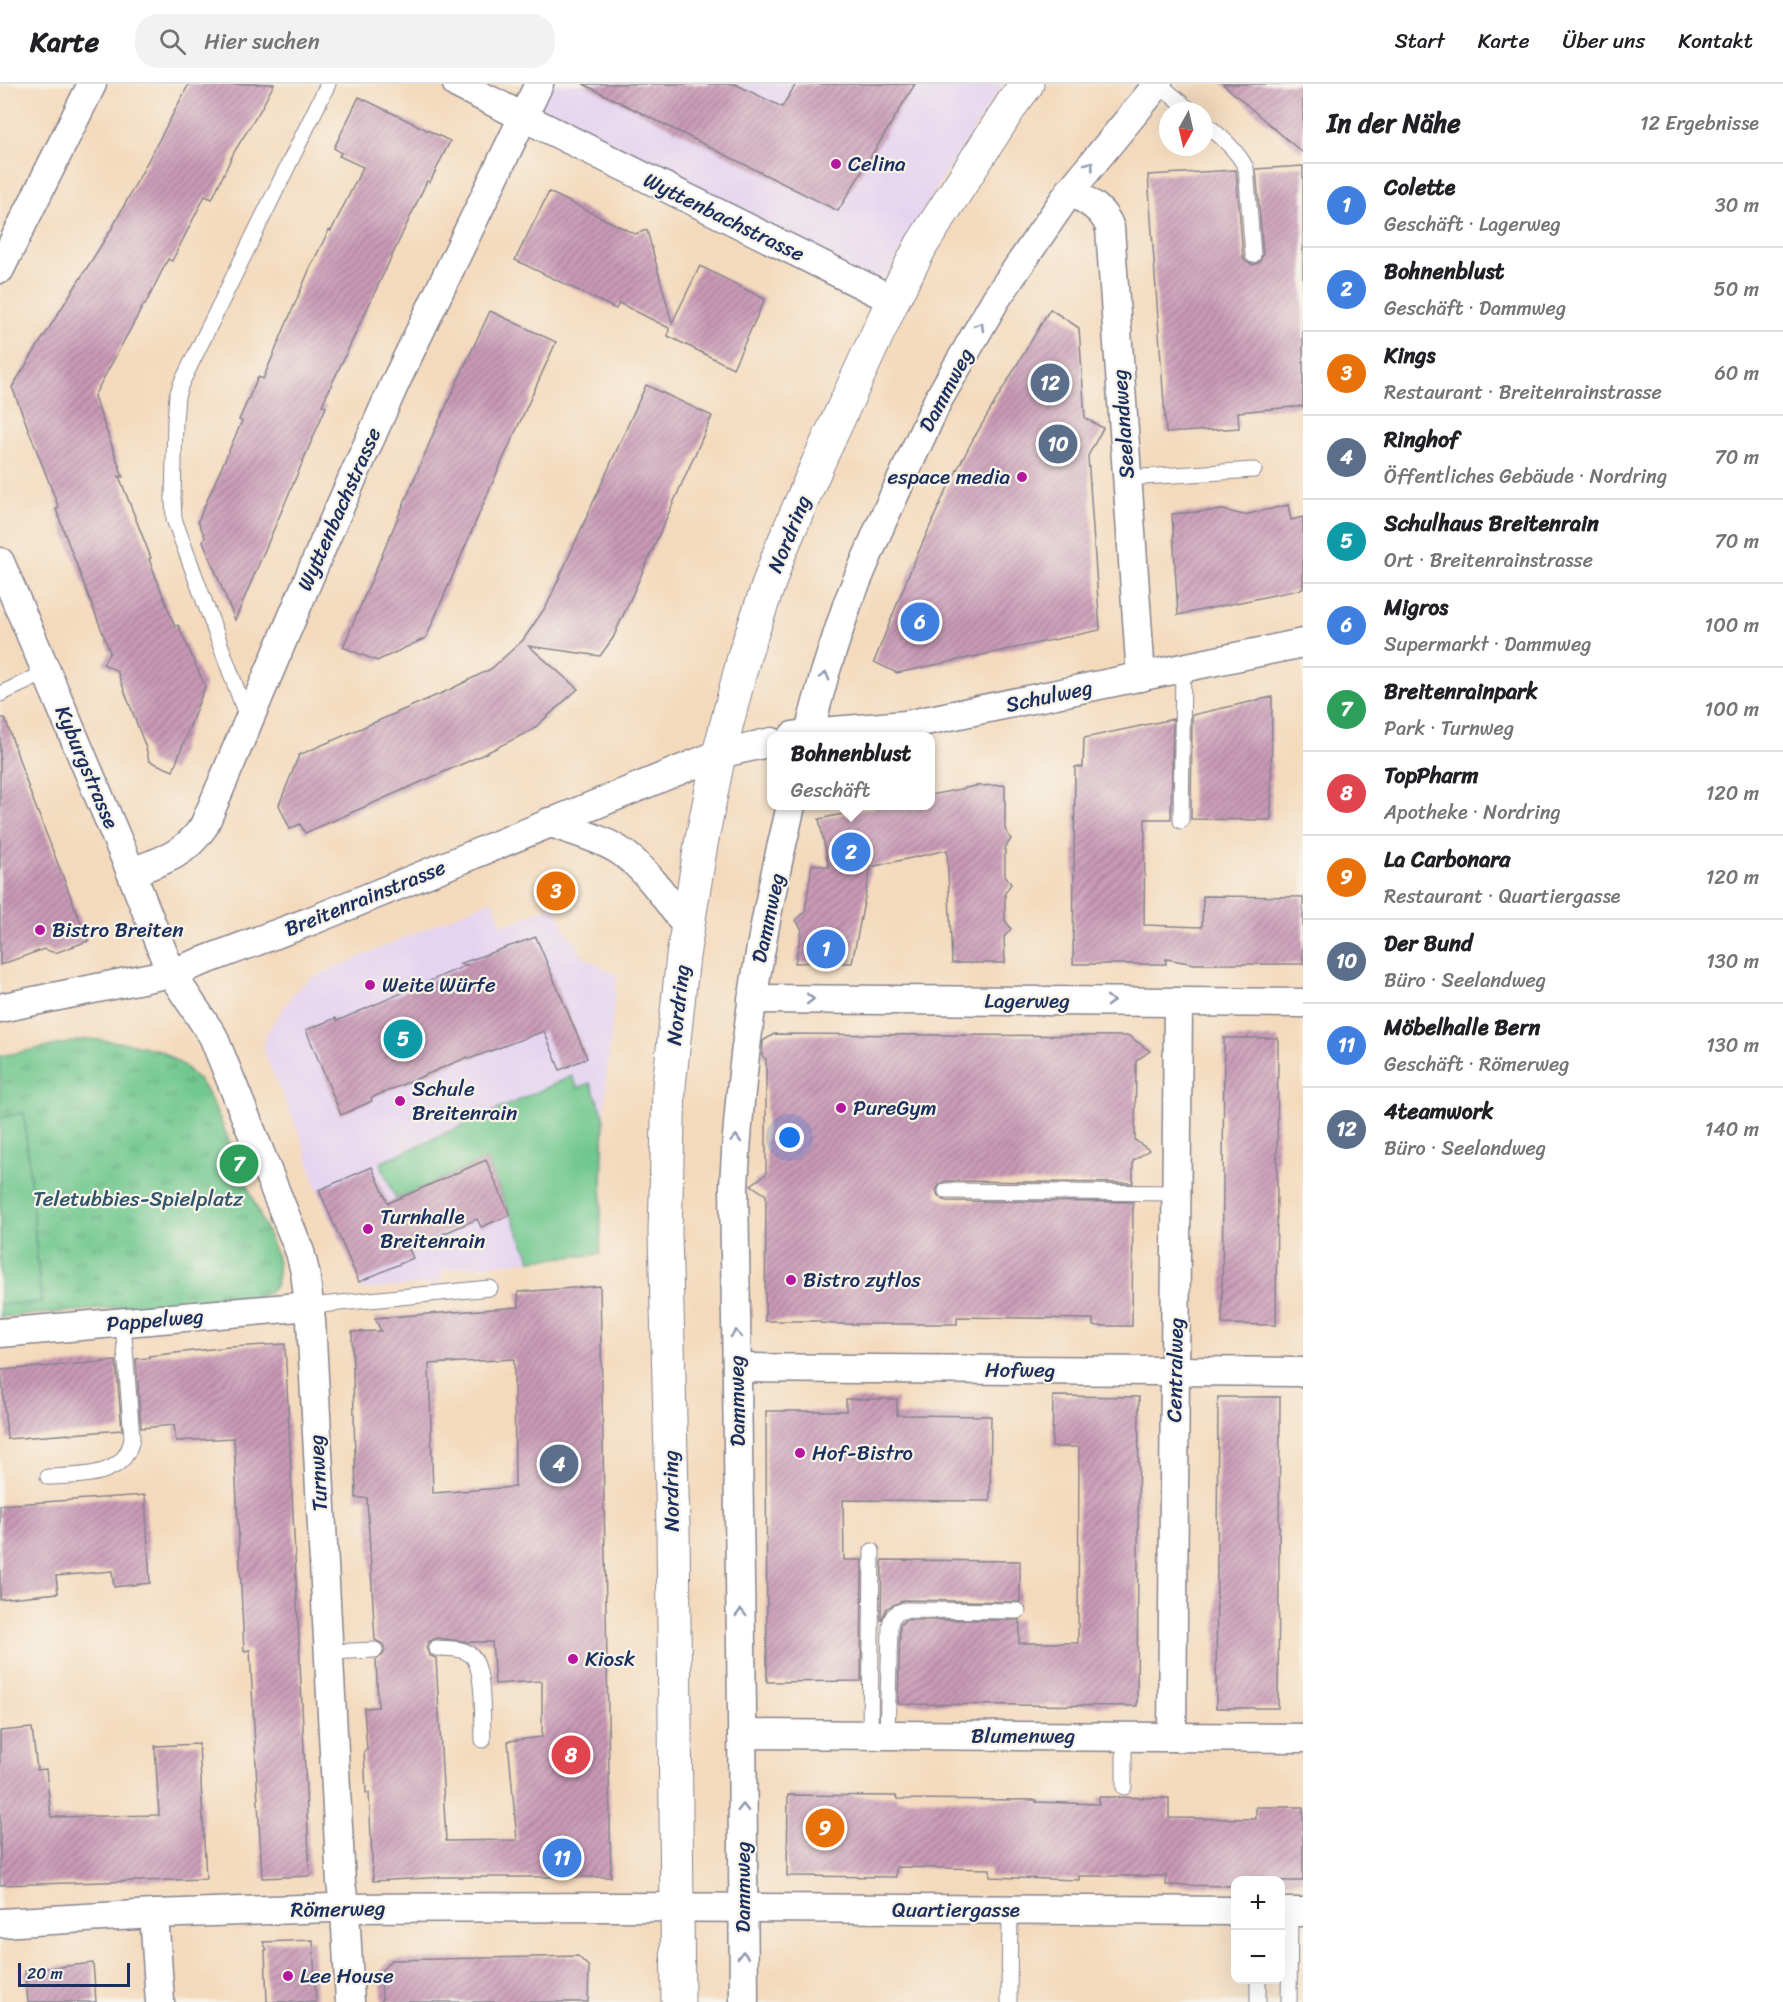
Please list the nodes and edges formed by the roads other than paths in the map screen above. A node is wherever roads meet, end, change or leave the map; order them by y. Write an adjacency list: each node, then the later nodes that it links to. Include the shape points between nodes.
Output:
1 (92, 84): 12 (street)
2 (328, 84): 22 (lane, via 181,384 176,407 174,519)
3 (457, 84): 8 (street, Wyttenbachstrasse)
4 (539, 84): 8 (street, Wyttenbachstrasse)
5 (1028, 84): 13 (main road, Nordring, via 922,244)
6 (1158, 84): 7 (lane); 10 (street, Dammweg, one-way to 6)
7 (1180, 102)
8 (523, 117): 13 (street, Wyttenbachstrasse); 22 (street, Wyttenbachstrasse, via 387,402)
9 (1213, 130): 11 (lane, via 1246,168)
10 (1070, 191): 15 (street, Seelandweg, via 1100,210 1110,228); 23 (street, Dammweg, one-way to 10, via 848,602 938,400 996,298)
11 (1253, 255)
12 (1, 266)
13 (893, 300): 26 (main road, Nordring, via 778,554 745,653)
14 (1254, 470): 15 (lane)
15 (1126, 478): 20 (street, Seelandweg)
16 (0, 562): 19 (street, Kyburgstrasse)
17 (1303, 643): 18 (street, Schulweg)
18 (1183, 668): 20 (street, Schulweg); 28 (lane)
19 (47, 672): 21 (lane); 30 (street, Kyburgstrasse)
20 (1142, 677): 24 (street, Schulweg, via 906,725)
21 (0, 693)
22 (249, 722): 30 (street, Wyttenbachstrasse, via 198,835 176,855)
23 (805, 732)
24 (835, 732)
25 (767, 743): 26 (street)
26 (719, 754): 29 (street, Breitenrainstrasse); 31 (main road, Nordring)
27 (790, 810): 33 (street, Dammweg)
28 (1182, 821)
29 (549, 822): 31 (street, via 626,855); 32 (street, Breitenrainstrasse, via 311,921)
30 (131, 872): 32 (street, Kyburgstrasse)
31 (687, 927): 59 (main road, Nordring, via 669,1086 665,1233 673,1529)
32 (171, 973): 36 (street, Breitenrainstrasse); 40 (street, Turnweg, via 213,1036 300,1252)
33 (752, 999): 34 (street, Lagerweg, one-way to 34); 43 (street, Dammweg, one-way to 33, via 734,1186 737,1119)
34 (1178, 1003): 35 (street, Lagerweg); 38 (street, Centralweg)
35 (1303, 1003)
36 (0, 1008)
37 (946, 1191): 38 (lane)
38 (1177, 1193): 44 (street, Centralweg)
39 (490, 1288): 40 (lane)
40 (310, 1306): 41 (street, Pappelweg); 51 (street, Turnweg)
41 (123, 1323): 42 (street, Pappelweg); 46 (lane, via 130,1448 118,1465 106,1471)
42 (0, 1333)
43 (737, 1368): 44 (street, Hofweg); 52 (street, Dammweg, one-way to 43)
44 (1175, 1371): 45 (street, Hofweg); 55 (street, Centralweg)
45 (1303, 1372)
46 (48, 1478)
47 (873, 1551): 53 (lane)
48 (1018, 1611): 53 (lane, via 906,1610 893,1616)
49 (436, 1648): 57 (lane, via 462,1650 472,1656 479,1675)
50 (375, 1650): 51 (lane)
51 (328, 1652): 61 (street, Turnweg)
52 (742, 1734): 53 (street, Blumenweg); 60 (street, Dammweg, one-way to 52)
53 (879, 1735): 54 (street, Blumenweg)
54 (1124, 1736): 55 (street, Blumenweg); 58 (lane)
55 (1172, 1737): 56 (street, Blumenweg)
56 (1303, 1738)
57 (483, 1740)
58 (1124, 1787)
59 (676, 1908): 60 (street, Quartiergasse); 61 (street, Römerweg); 70 (main road, Nordring)
60 (744, 1908): 62 (street, Quartiergasse); 71 (street, Dammweg, one-way to 60)
61 (345, 1909): 65 (street, Römerweg); 69 (street, Turnweg)
62 (1010, 1910): 63 (street, Quartiergasse); 72 (lane)
63 (1231, 1911)
64 (1291, 1912): 74 (lane)
65 (154, 1914): 66 (street, Römerweg); 68 (street)
66 (0, 1923)
67 (1258, 1984): 73 (lane)
68 (160, 2002)
69 (350, 2002)
70 (678, 2002)
71 (744, 2002)
72 (1010, 2002)
73 (1258, 2002)
74 (1289, 2002)

